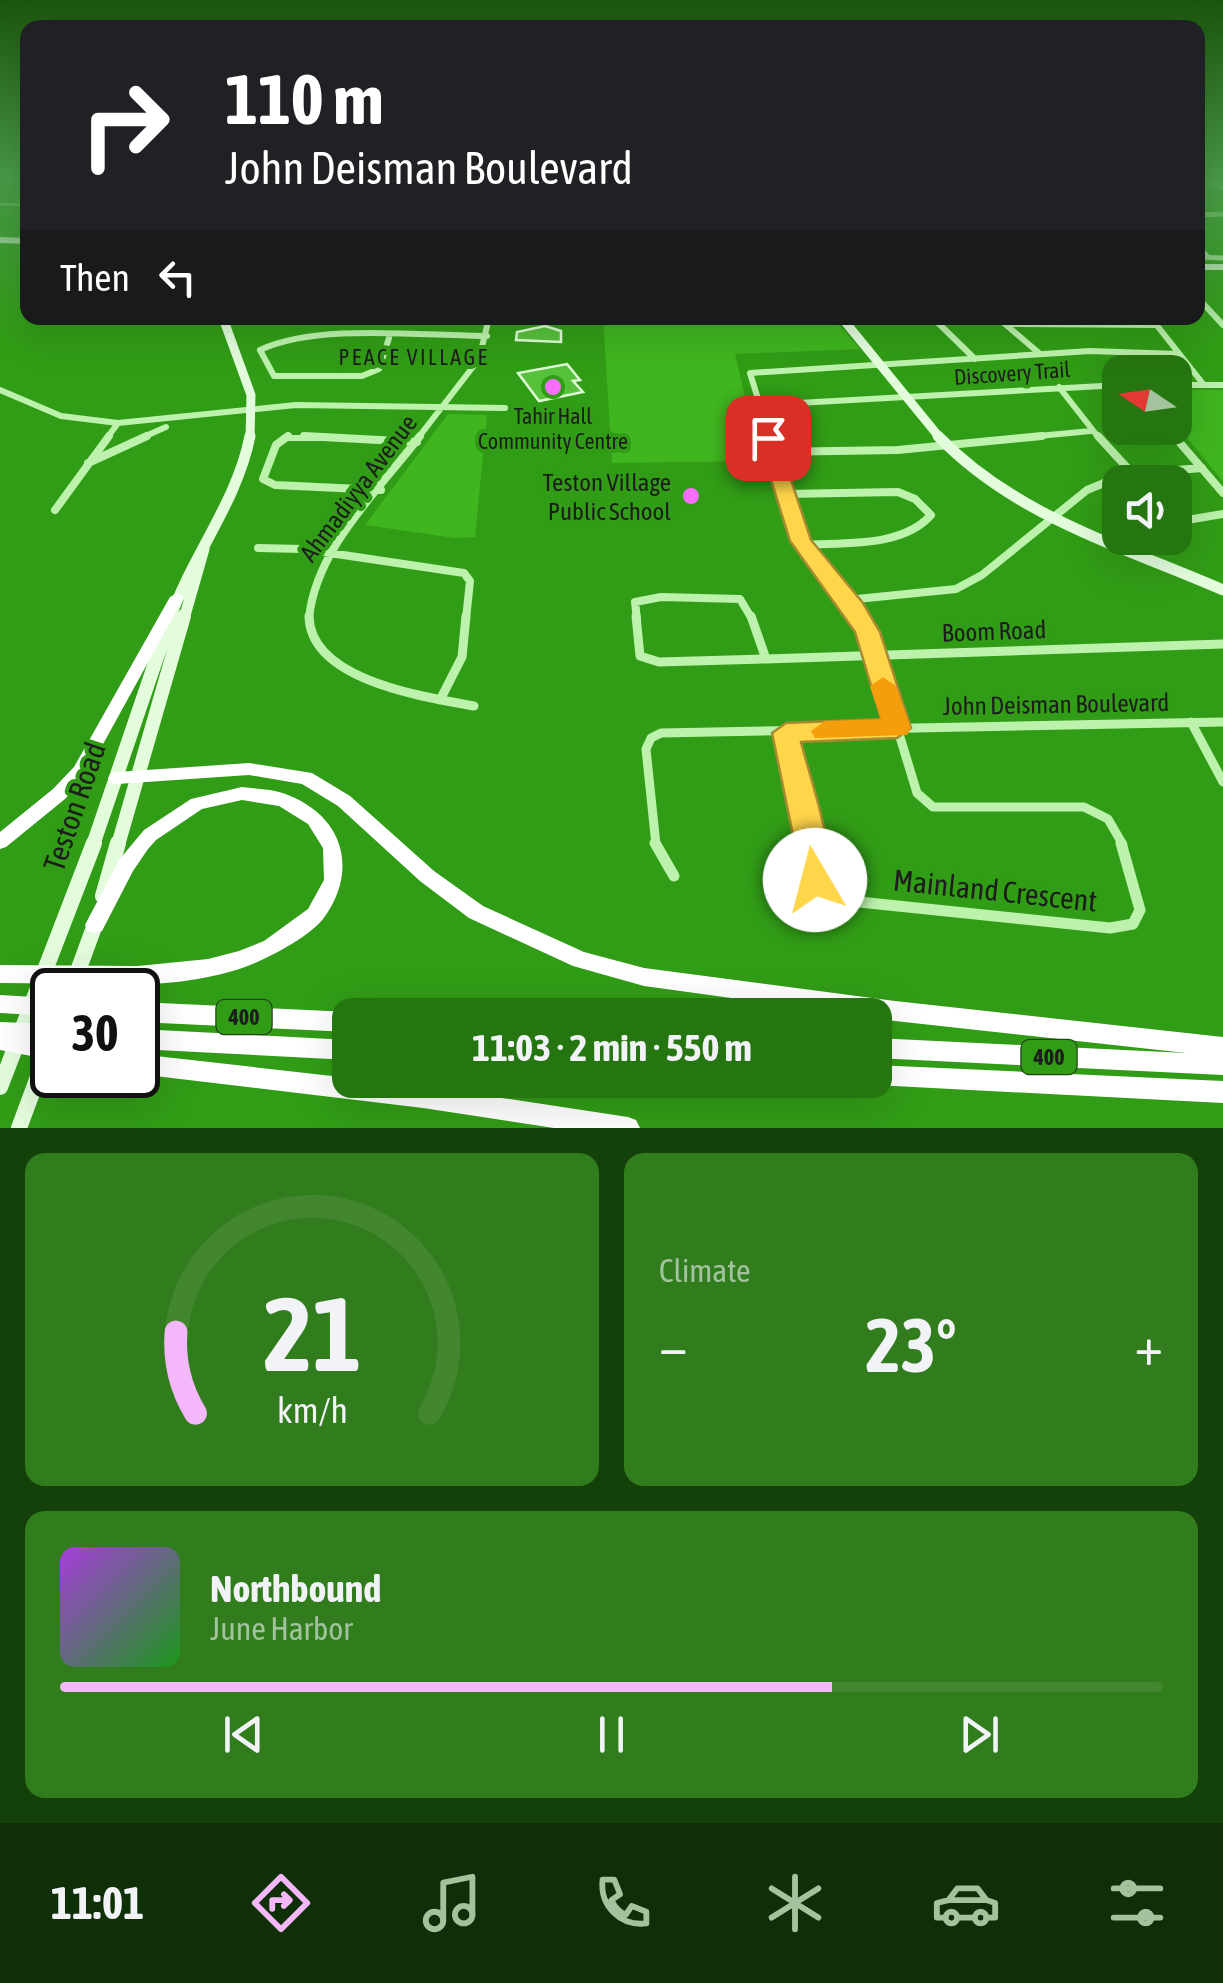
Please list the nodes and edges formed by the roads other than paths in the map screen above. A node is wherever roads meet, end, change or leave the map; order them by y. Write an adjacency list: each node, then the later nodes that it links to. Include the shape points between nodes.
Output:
1 (1205, 254): 2 (street)
2 (1208, 257): 3 (street)
3 (1223, 258)
4 (1205, 306): 11 (street)
5 (225, 325): 28 (main road, Teston Road)
6 (488, 325): 12 (street, Ahmadiyya Avenue)
7 (848, 325): 17 (main road)
8 (940, 325): 16 (street)
9 (1007, 325): 14 (street)
10 (1157, 325): 15 (street)
11 (1223, 326)
12 (487, 336): 13 (street); 26 (street, Ahmadiyya Avenue, via 480,359)
13 (389, 338): 13 (street, via 379,369 362,376 274,376 262,346)
14 (1040, 354): 15 (street); 16 (street)
15 (1178, 354): 20 (street)
16 (975, 359): 17 (street)
17 (882, 365): 24 (main road); 25 (street, via 750,373)
18 (1102, 385): 22 (street, Discovery Trail)
19 (1192, 385): 20 (street)
20 (1204, 385): 21 (street)
21 (1223, 385)
22 (1058, 387): 24 (street, Discovery Trail); 31 (street)
23 (0, 390): 29 (street, via 61,416)
24 (906, 398): 25 (street, Discovery Trail); 33 (main road)
25 (761, 404): 35 (street)
26 (442, 408): 27 (street); 28 (street, via 327,404); 32 (street, Ahmadiyya Avenue)
27 (504, 408)
28 (253, 410): 29 (street); 50 (main road, Teston Road, via 250,442)
29 (118, 424): 36 (street)
30 (166, 427): 36 (street)
31 (1092, 431): 33 (street); 37 (street)
32 (417, 442): 41 (street, Ahmadiyya Avenue); 41 (street, via 289,435 276,445 264,479)
33 (948, 444): 35 (street); 46 (main road, via 994,485)
34 (1182, 445): 38 (street)
35 (771, 452): 43 (street)
36 (84, 465): 44 (street)
37 (1122, 465)
38 (1202, 468): 39 (street); 42 (street)
39 (1192, 469)
40 (1102, 484): 46 (street)
41 (381, 490): 52 (street, Ahmadiyya Avenue)
42 (1223, 493)
43 (785, 494): 49 (street); 49 (street, via 898,492 916,498 932,515 897,536)
44 (55, 510)
45 (1223, 514): 47 (street)
46 (1052, 518): 48 (main road); 56 (street, via 956,589)
47 (1192, 519)
48 (1102, 537)
49 (803, 545): 56 (street)
50 (204, 547): 55 (main road, Teston Road); 66 (main road, Teston Road)
51 (258, 548): 52 (street)
52 (332, 552): 60 (street, Ahmadiyya Avenue, via 310,592 318,645 353,675); 60 (street, via 454,568 468,576 462,657)
53 (1146, 555): 54 (main road)
54 (1223, 590)
55 (177, 597): 66 (main road, Teston Road); 68 (highway, via 80,771)
56 (846, 600): 58 (street, via 868,632)
57 (1223, 644): 58 (street, Boom Road)
58 (872, 655): 59 (street, Boom Road); 64 (street)
59 (766, 659): 59 (street, Boom Road, via 740,599 635,602 636,646 648,660)
60 (440, 700): 61 (street, Ahmadiyya Avenue)
61 (474, 706)
62 (1191, 722): 63 (street, John Deisman Boulevard); 64 (street, John Deisman Boulevard); 67 (street)
63 (1223, 722)
64 (897, 728): 65 (street, John Deisman Boulevard); 65 (street, Mainland Crescent, via 917,793 932,807 1084,807 1108,818 1126,851 1140,910 1133,924 1091,926 820,893)
65 (786, 733): 69 (street, John Deisman Boulevard, via 651,738 646,749 655,844)
66 (126, 777): 70 (main road, Teston Road); 82 (highway, via 260,769 306,778 344,801 476,912 580,960 644,978); 88 (main road, Teston Road)
67 (1223, 782)
68 (0, 842)
69 (674, 876)
70 (95, 925): 71 (main road, Teston Road); 72 (highway, via 134,853 171,818 194,807 270,796 313,814 331,839 336,862 322,901 268,948 216,965)
71 (79, 968)
72 (0, 974)
73 (0, 1004): 74 (highway)
74 (30, 1006)
75 (160, 1013): 76 (highway, 400)
76 (332, 1021)
77 (0, 1032): 78 (highway)
78 (30, 1035)
79 (0, 1040): 81 (highway)
80 (160, 1040): 83 (highway, 400)
81 (30, 1046)
82 (1223, 1047)
83 (332, 1049)
84 (892, 1049): 85 (highway, 400)
85 (1223, 1066)
86 (160, 1067): 90 (highway)
87 (892, 1076): 89 (highway, 400)
88 (0, 1087)
89 (1223, 1092)
90 (628, 1128)

